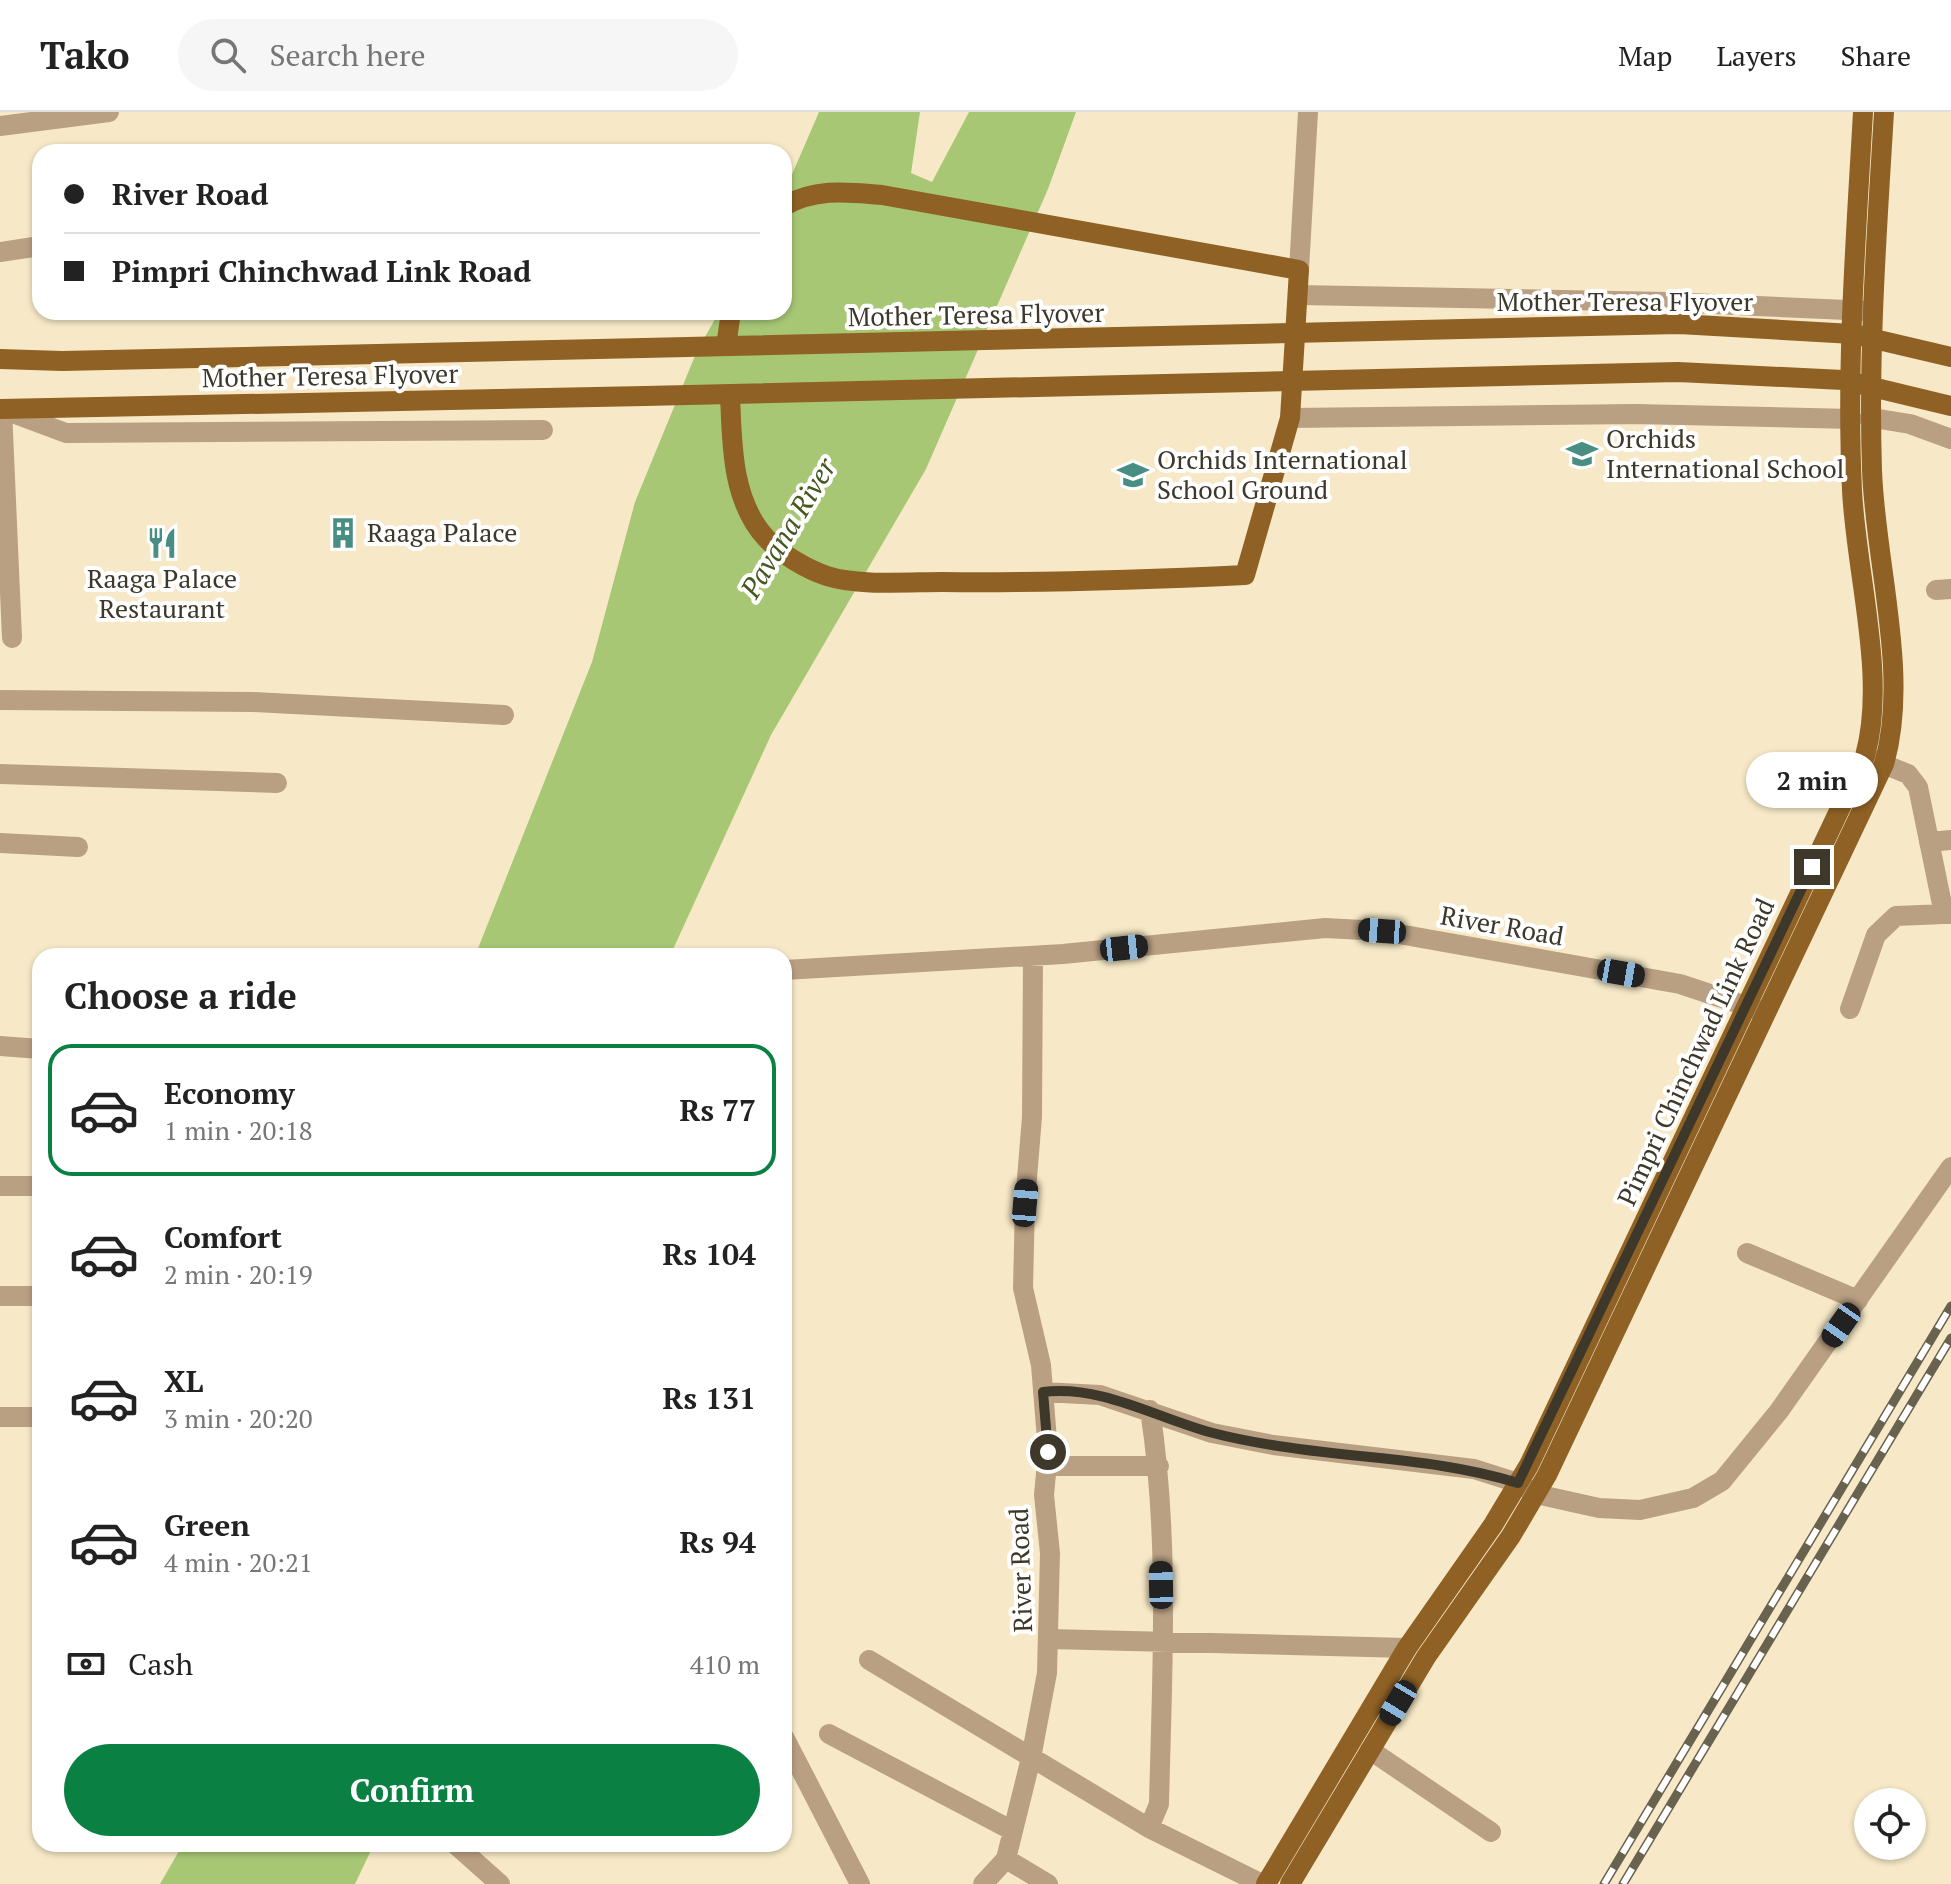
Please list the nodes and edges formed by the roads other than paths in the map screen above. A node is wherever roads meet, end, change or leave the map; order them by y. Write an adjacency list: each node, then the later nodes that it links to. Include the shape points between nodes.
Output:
1 (109, 112): 5 (street)
2 (1308, 112): 9 (street)
3 (1863, 112): 11 (main road, Pimpri Chinchwad Link Road)
4 (1884, 112): 12 (main road, Pimpri Chinchwad Link Road)
5 (0, 126)
6 (792, 202): 9 (main road, via 834,191 882,195)
7 (32, 247): 8 (street)
8 (0, 252)
9 (1299, 270): 10 (main road)
10 (1299, 295): 11 (street); 20 (main road)
11 (1854, 308): 12 (street); 21 (main road, Pimpri Chinchwad Link Road)
12 (1875, 311): 21 (main road, Pimpri Chinchwad Link Road)
13 (730, 320): 14 (main road)
14 (726, 346): 15 (main road, Mother Teresa Flyover, bridge, via 1679,324 1853,334); 16 (main road, Mother Teresa Flyover, bridge)
15 (1951, 357)
16 (0, 359)
17 (730, 394): 18 (main road, Mother Teresa Flyover, bridge, via 1678,372 1843,380); 19 (main road, Mother Teresa Flyover, bridge); 20 (main road, via 733,454 744,504 765,537 796,562 829,577 895,582 1075,583 1245,575)
18 (1951, 406)
19 (1, 409): 22 (street, via 66,433); 24 (street)
20 (1290, 418): 21 (street, via 1636,414)
21 (1862, 419): 23 (street, via 1910,424); 28 (main road, Pimpri Chinchwad Link Road, via 1856,542 1875,699); 29 (main road, Pimpri Chinchwad Link Road, via 1896,699)
22 (543, 430)
23 (1951, 439)
24 (4, 544): 25 (street)
25 (12, 638)
26 (0, 700): 27 (street, via 253,702)
27 (504, 715)
28 (1865, 756): 29 (street); 39 (main road, Pimpri Chinchwad Link Road)
29 (1884, 764): 33 (street, via 1908,774 1918,787); 41 (main road, Pimpri Chinchwad Link Road)
30 (0, 774): 31 (street)
31 (277, 783)
32 (1951, 840): 33 (street)
33 (1929, 842): 36 (street)
34 (0, 843): 35 (street)
35 (78, 847)
36 (1948, 914): 40 (street, via 1896,916 1876,935)
37 (1033, 956): 38 (street, River Road); 39 (street, River Road, via 1325,928 1382,931 1680,984); 51 (street, River Road, via 1023,1288)
38 (792, 970)
39 (1746, 1006): 41 (street, River Road); 57 (main road, Pimpri Chinchwad Link Road)
40 (1850, 1009)
41 (1766, 1013): 57 (main road, Pimpri Chinchwad Link Road)
42 (0, 1046): 43 (street)
43 (32, 1048)
44 (1951, 1167): 50 (street)
45 (0, 1186): 46 (street)
46 (32, 1186)
47 (1747, 1253): 50 (street)
48 (0, 1296): 49 (street)
49 (32, 1296)
50 (1858, 1300): 57 (street, via 1722,1481 1693,1498 1640,1510 1599,1508)
51 (1043, 1392): 52 (street, via 1100,1395); 55 (street, River Road)
52 (1150, 1410): 56 (street); 57 (street, via 1212,1433 1474,1469)
53 (0, 1417): 54 (street)
54 (32, 1417)
55 (1046, 1466): 56 (street); 58 (street, River Road)
56 (1159, 1466): 59 (street)
57 (1527, 1489): 60 (main road, Pimpri Chinchwad Link Road, via 1493,1525); 62 (main road, Pimpri Chinchwad Link Road)
58 (1049, 1639): 59 (street); 66 (street, River Road)
59 (1163, 1644): 60 (street); 67 (street, via 1159,1804)
60 (1407, 1648): 62 (main road, Pimpri Chinchwad Link Road)
61 (869, 1660): 66 (street)
62 (1404, 1673): 64 (main road, Pimpri Chinchwad Link Road); 76 (main road, Pimpri Chinchwad Link Road)
63 (829, 1734): 68 (street)
64 (1370, 1750): 69 (street); 77 (main road, Pimpri Chinchwad Link Road)
65 (792, 1752): 73 (street)
66 (1031, 1758): 67 (street); 68 (street, River Road)
67 (1149, 1828): 76 (street)
68 (1013, 1831): 71 (street, River Road)
69 (1491, 1832)
70 (464, 1852): 72 (street)
71 (1006, 1859): 74 (street, River Road); 75 (street)
72 (500, 1884)
73 (860, 1884)
74 (983, 1884)
75 (1048, 1884)
76 (1264, 1884)
77 (1290, 1884)

